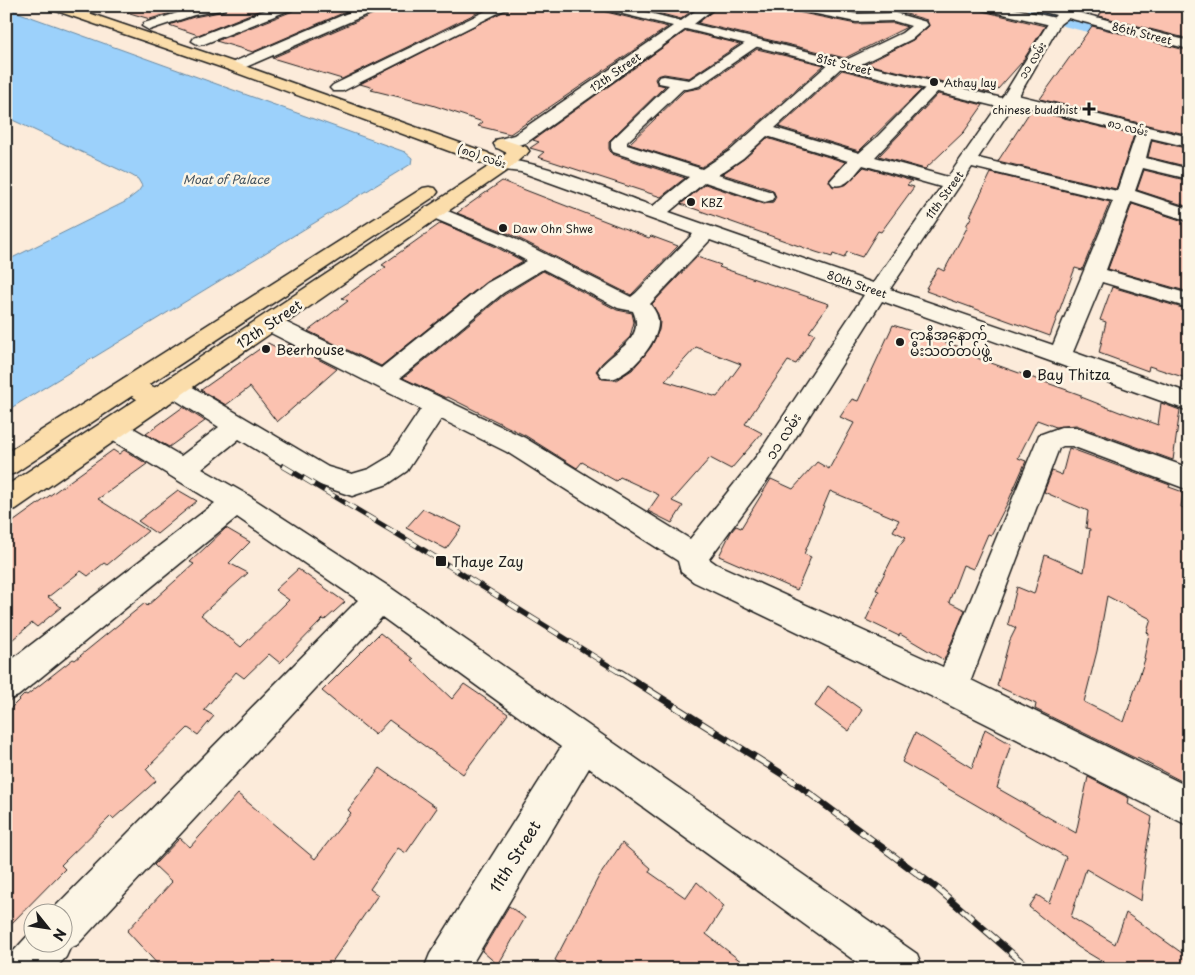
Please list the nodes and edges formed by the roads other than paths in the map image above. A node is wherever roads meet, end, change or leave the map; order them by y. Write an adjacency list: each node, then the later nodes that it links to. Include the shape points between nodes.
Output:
1 (92, 6): 14 (main road)
2 (221, 6): 14 (street)
3 (288, 6): 15 (street)
4 (375, 6): 19 (street)
5 (506, 6): 27 (street)
6 (606, 6): 13 (street, 81st Street)
7 (711, 6): 13 (street, 12th Street)
8 (798, 6): 21 (street, via 856,18 895,18 921,26 907,36)
9 (986, 6): 12 (street)
10 (1037, 6): 12 (street, 86th Street)
11 (58, 7): 20 (main road, (၈၀) လမ်း)
12 (1063, 15): 17 (street, 86th Street); 29 (street, ၁၁ လမ်း)
13 (683, 24): 16 (street, 81st Street); 33 (street, 12th Street)
14 (149, 26): 15 (main road)
15 (199, 41): 18 (main road)
16 (755, 43): 21 (street, 81st Street); 25 (street, via 698,81)
17 (1189, 45)
18 (217, 47)
19 (252, 59): 20 (street); 22 (main road)
20 (234, 60): 33 (main road, (၈၀) လမ်း)
21 (843, 64): 26 (street, 81st Street); 30 (street)
22 (304, 76)
23 (660, 80): 25 (street)
24 (321, 82): 27 (main road)
25 (680, 83): 38 (street, via 618,144 619,148)
26 (935, 86): 29 (street, 81st Street); 34 (street, via 882,142)
27 (338, 88): 28 (main road)
28 (356, 94)
29 (1007, 101): 31 (street, ၈၁ လမ်း); 35 (street, 11th Street)
30 (765, 130): 34 (street); 38 (street, via 723,165)
31 (1145, 131): 32 (street, ၈၁ လမ်း); 36 (street)
32 (1189, 142)
33 (505, 152): 43 (main road, 12th Street); 44 (street, 80th Street); 56 (main road, 12th Street)
34 (859, 159): 39 (street); 40 (street)
35 (968, 161): 40 (street, 11th Street); 42 (street)
36 (1137, 161): 37 (street); 42 (street)
37 (1189, 174)
38 (704, 176): 41 (street); 44 (street)
39 (839, 181)
40 (952, 184): 49 (street, 11th Street, via 908,244)
41 (765, 196)
42 (1124, 196): 45 (street); 48 (street)
43 (434, 211): 47 (street, via 502,240); 52 (main road, 12th Street)
44 (655, 214): 46 (street, 80th Street)
45 (1189, 215)
46 (706, 232): 49 (street, 80th Street); 51 (street)
47 (541, 261): 51 (street, via 626,303); 55 (street, via 495,288)
48 (1095, 273): 50 (street); 53 (street)
49 (879, 291): 53 (street, 80th Street); 67 (street, ၁၁ လမ်း)
50 (1189, 300)
51 (639, 302): 54 (street, via 647,320 644,335 632,354)
52 (269, 323): 55 (street); 57 (main road, 12th Street)
53 (1060, 356): 58 (street, 80th Street)
54 (610, 371)
55 (383, 379): 59 (street)
56 (132, 385): 57 (main road); 62 (main road, 12th Street)
57 (166, 393): 60 (street); 61 (main road, 12th Street)
58 (1189, 402)
59 (436, 406): 60 (street, via 398,464 378,477 352,485 318,474); 67 (street, via 516,445)
60 (238, 426): 63 (street)
61 (114, 429): 63 (street); 65 (main road, 12th Street)
62 (6, 466)
63 (182, 470): 66 (street)
64 (1188, 475): 70 (street, via 1064,435 1048,442)
65 (6, 501)
66 (236, 502): 68 (street); 69 (street)
67 (699, 565): 70 (street)
68 (380, 598): 71 (street); 73 (street)
69 (6, 685)
70 (951, 688): 72 (street)
71 (583, 744): 75 (street); 77 (street, 11th Street)
72 (1189, 807)
73 (72, 920)
74 (42, 952): 76 (street)
75 (897, 967)
76 (26, 969)
77 (445, 969)

